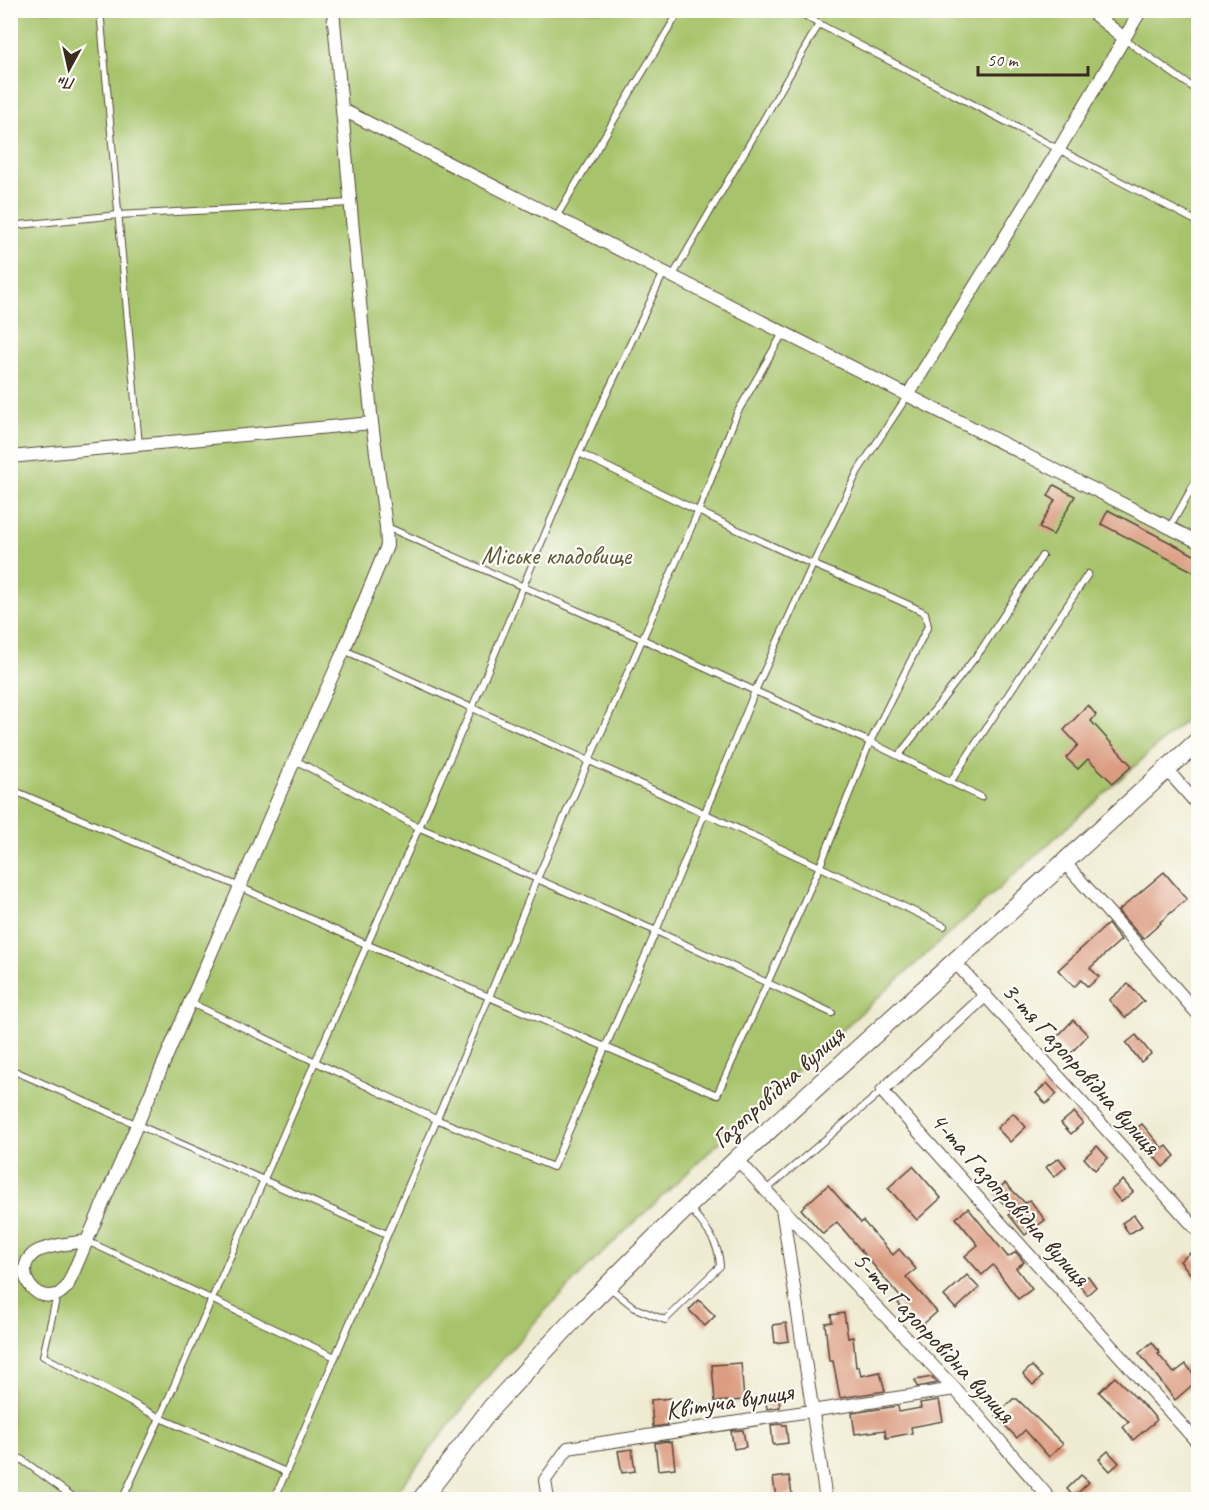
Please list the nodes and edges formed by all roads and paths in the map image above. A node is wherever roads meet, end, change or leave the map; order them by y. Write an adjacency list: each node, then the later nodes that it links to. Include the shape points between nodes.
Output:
1 (100, 10): 13 (lane)
2 (333, 10): 10 (street)
3 (680, 10): 14 (lane)
4 (796, 10): 7 (lane)
5 (1089, 10): 8 (street)
6 (1141, 10): 8 (street)
7 (819, 24): 11 (lane); 17 (lane)
8 (1124, 38): 9 (lane); 11 (street)
9 (1198, 91)
10 (343, 110): 12 (street); 14 (street)
11 (1059, 149): 15 (lane); 19 (street)
12 (350, 203): 13 (lane); 20 (street)
13 (118, 215): 16 (lane); 21 (lane)
14 (555, 218): 17 (street)
15 (1198, 222)
16 (10, 226)
17 (668, 274): 18 (street); 22 (lane)
18 (783, 333): 19 (street); 25 (lane, via 737,413)
19 (908, 395): 27 (street); 30 (lane, via 858,471)
20 (372, 423): 21 (street); 26 (street)
21 (139, 445): 23 (street)
22 (579, 453): 25 (lane); 32 (lane)
23 (10, 457)
24 (1198, 477): 27 (lane)
25 (698, 512): 30 (lane); 33 (lane)
26 (386, 527): 32 (lane); 34 (street, via 387,546)
27 (1170, 528): 28 (street)
28 (1198, 542)
29 (1042, 556): 39 (lane, via 981,650)
30 (813, 564): 35 (lane); 38 (lane, via 903,601 925,613 928,620)
31 (1088, 574): 43 (lane)
32 (523, 587): 33 (lane); 36 (lane)
33 (642, 639): 35 (lane); 41 (lane)
34 (344, 650): 36 (lane); 40 (street)
35 (755, 692): 38 (lane); 47 (lane)
36 (472, 708): 41 (lane); 48 (lane)
37 (1198, 741): 42 (main road, Газопровідна вулиця)
38 (870, 742): 39 (lane); 50 (lane)
39 (899, 755): 43 (lane)
40 (295, 759): 48 (lane); 52 (street)
41 (589, 760): 47 (lane); 51 (lane)
42 (1167, 770): 46 (street); 49 (main road, Газопровідна вулиця)
43 (951, 781): 45 (lane)
44 (10, 789): 52 (lane)
45 (981, 796)
46 (1198, 805)
47 (705, 813): 50 (lane); 54 (lane)
48 (418, 827): 51 (lane); 55 (lane)
49 (1065, 863): 56 (main road, Газопровідна вулиця); 62 (street)
50 (820, 866): 53 (lane); 57 (lane)
51 (537, 879): 54 (lane); 59 (lane)
52 (240, 887): 55 (lane); 60 (street)
53 (944, 926)
54 (656, 931): 57 (lane); 63 (lane)
55 (368, 945): 59 (lane); 64 (lane)
56 (954, 961): 58 (street, 3-тя Газопровідна вулиця); 69 (main road, Газопровідна вулиця)
57 (767, 984): 61 (lane); 63 (lane, via 717,1095)
58 (986, 995): 66 (street); 74 (street, 3-тя Газопровідна вулиця)
59 (489, 997): 63 (lane); 67 (lane)
60 (191, 1003): 64 (lane); 68 (street)
61 (832, 1013)
62 (1198, 1014)
63 (605, 1046): 67 (lane, via 553,1167)
64 (315, 1062): 67 (lane); 70 (lane)
65 (10, 1070): 68 (lane)
66 (882, 1091): 71 (lane); 84 (street, 4-та Газопровідна вулиця)
67 (436, 1119): 75 (lane)
68 (137, 1126): 70 (lane); 76 (street)
69 (736, 1159): 71 (street, 5-та Газопровідна вулиця); 72 (main road, Газопровідна вулиця)
70 (264, 1180): 75 (lane); 79 (lane)
71 (766, 1190): 73 (street, 5-та Газопровідна вулиця)
72 (688, 1206): 77 (main road, Газопровідна вулиця); 77 (lane, via 712,1236 720,1253 720,1266 665,1320 635,1308)
73 (782, 1208): 81 (street, 5-та Газопровідна вулиця); 82 (street)
74 (1198, 1231)
75 (387, 1234): 80 (lane)
76 (87, 1241): 78 (street, via 67,1287); 78 (street, via 33,1253 25,1267 26,1281 34,1292); 79 (lane)
77 (607, 1286): 90 (main road, Газопровідна вулиця, via 492,1407)
78 (57, 1295): 83 (lane, via 44,1356)
79 (211, 1298): 80 (lane); 83 (lane)
80 (335, 1357): 86 (lane)
81 (955, 1389): 82 (street, Квітуча вулиця); 93 (street, 5-та Газопровідна вулиця)
82 (813, 1411): 91 (street, Квітуча вулиця, via 568,1448 545,1480); 92 (street)
83 (160, 1418): 86 (lane); 88 (lane)
84 (1198, 1443)
85 (10, 1453): 87 (lane)
86 (286, 1472): 89 (lane)
87 (77, 1500)
88 (122, 1500)
89 (274, 1500)
90 (421, 1500)
91 (548, 1500)
92 (825, 1500)
93 (1051, 1500)

